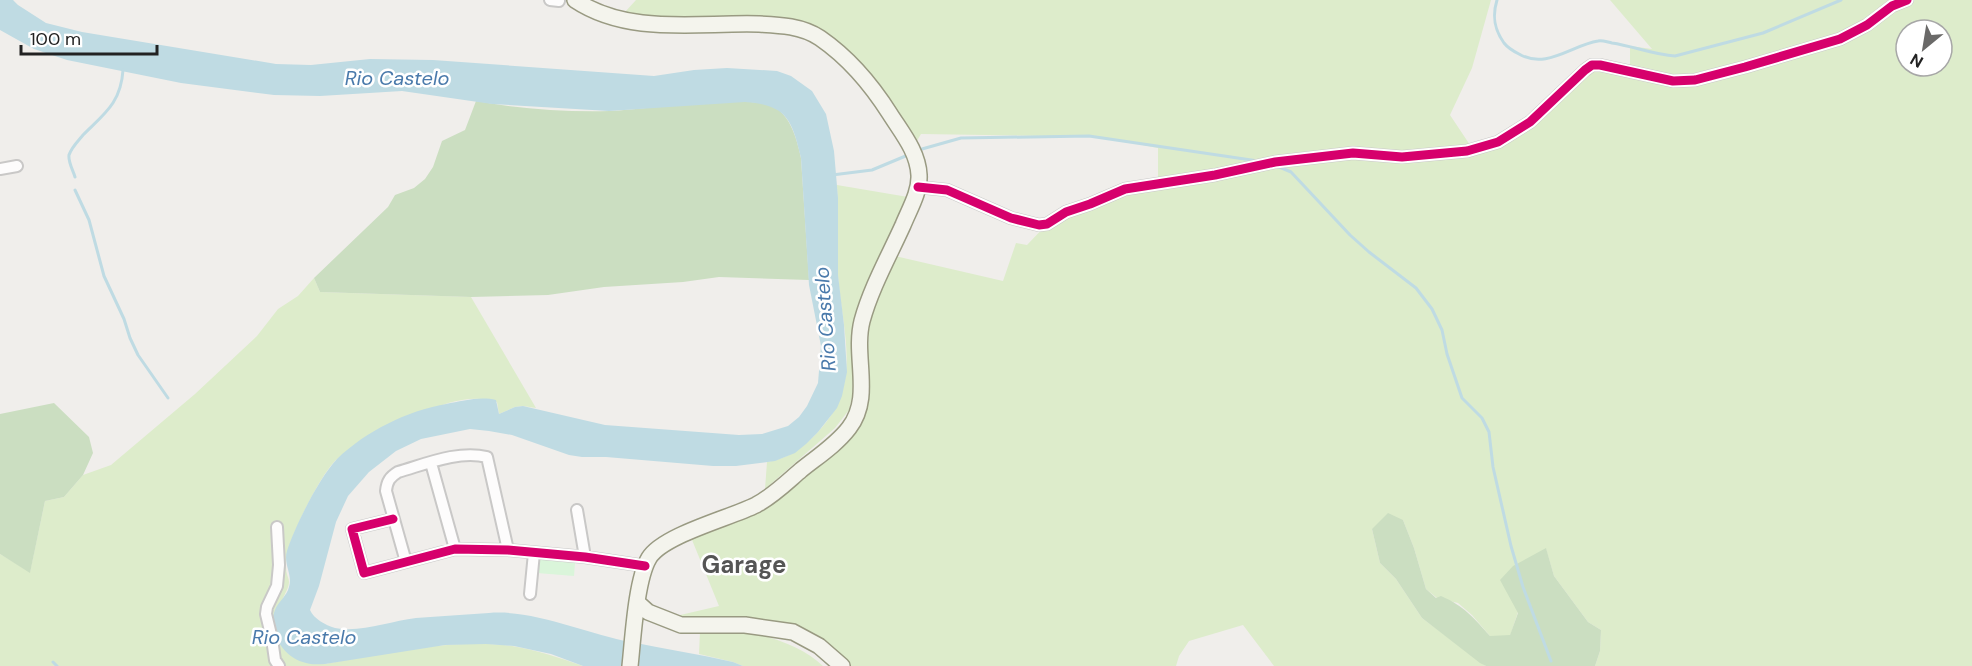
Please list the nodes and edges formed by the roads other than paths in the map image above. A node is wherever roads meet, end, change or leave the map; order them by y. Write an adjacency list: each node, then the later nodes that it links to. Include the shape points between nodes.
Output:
1 (1907, 0): 5 (street, via 1840,39 1695,80 1673,81 1592,65 1530,122 1498,142 1467,151 1402,157 1353,153 1275,162 1125,189 1040,225 1011,218 946,190)
2 (579, 1): 5 (main road, via 642,23 781,25 817,36 850,62 886,108 910,146 918,168)
3 (17, 166): 4 (street)
4 (0, 169)
5 (918, 187): 15 (main road, via 861,324 861,401 847,430 769,498 667,542 650,556)
6 (431, 463): 8 (street, via 390,477 386,491); 10 (street); 11 (street, via 476,454 487,458)
7 (577, 510): 13 (street)
8 (393, 519): 14 (street); 14 (street, via 352,529 364,573)
9 (277, 527): 18 (street, via 277,586 266,614)
10 (455, 549): 11 (street); 14 (street)
11 (508, 550): 12 (street)
12 (534, 553): 13 (street); 16 (street)
13 (585, 558): 15 (street)
14 (406, 562)
15 (645, 566): 17 (main road)
16 (530, 594)
17 (638, 603): 19 (main road); 20 (main road, via 648,612 681,625 745,625 793,632 819,645)
18 (279, 666)
19 (630, 666)
20 (842, 666)

